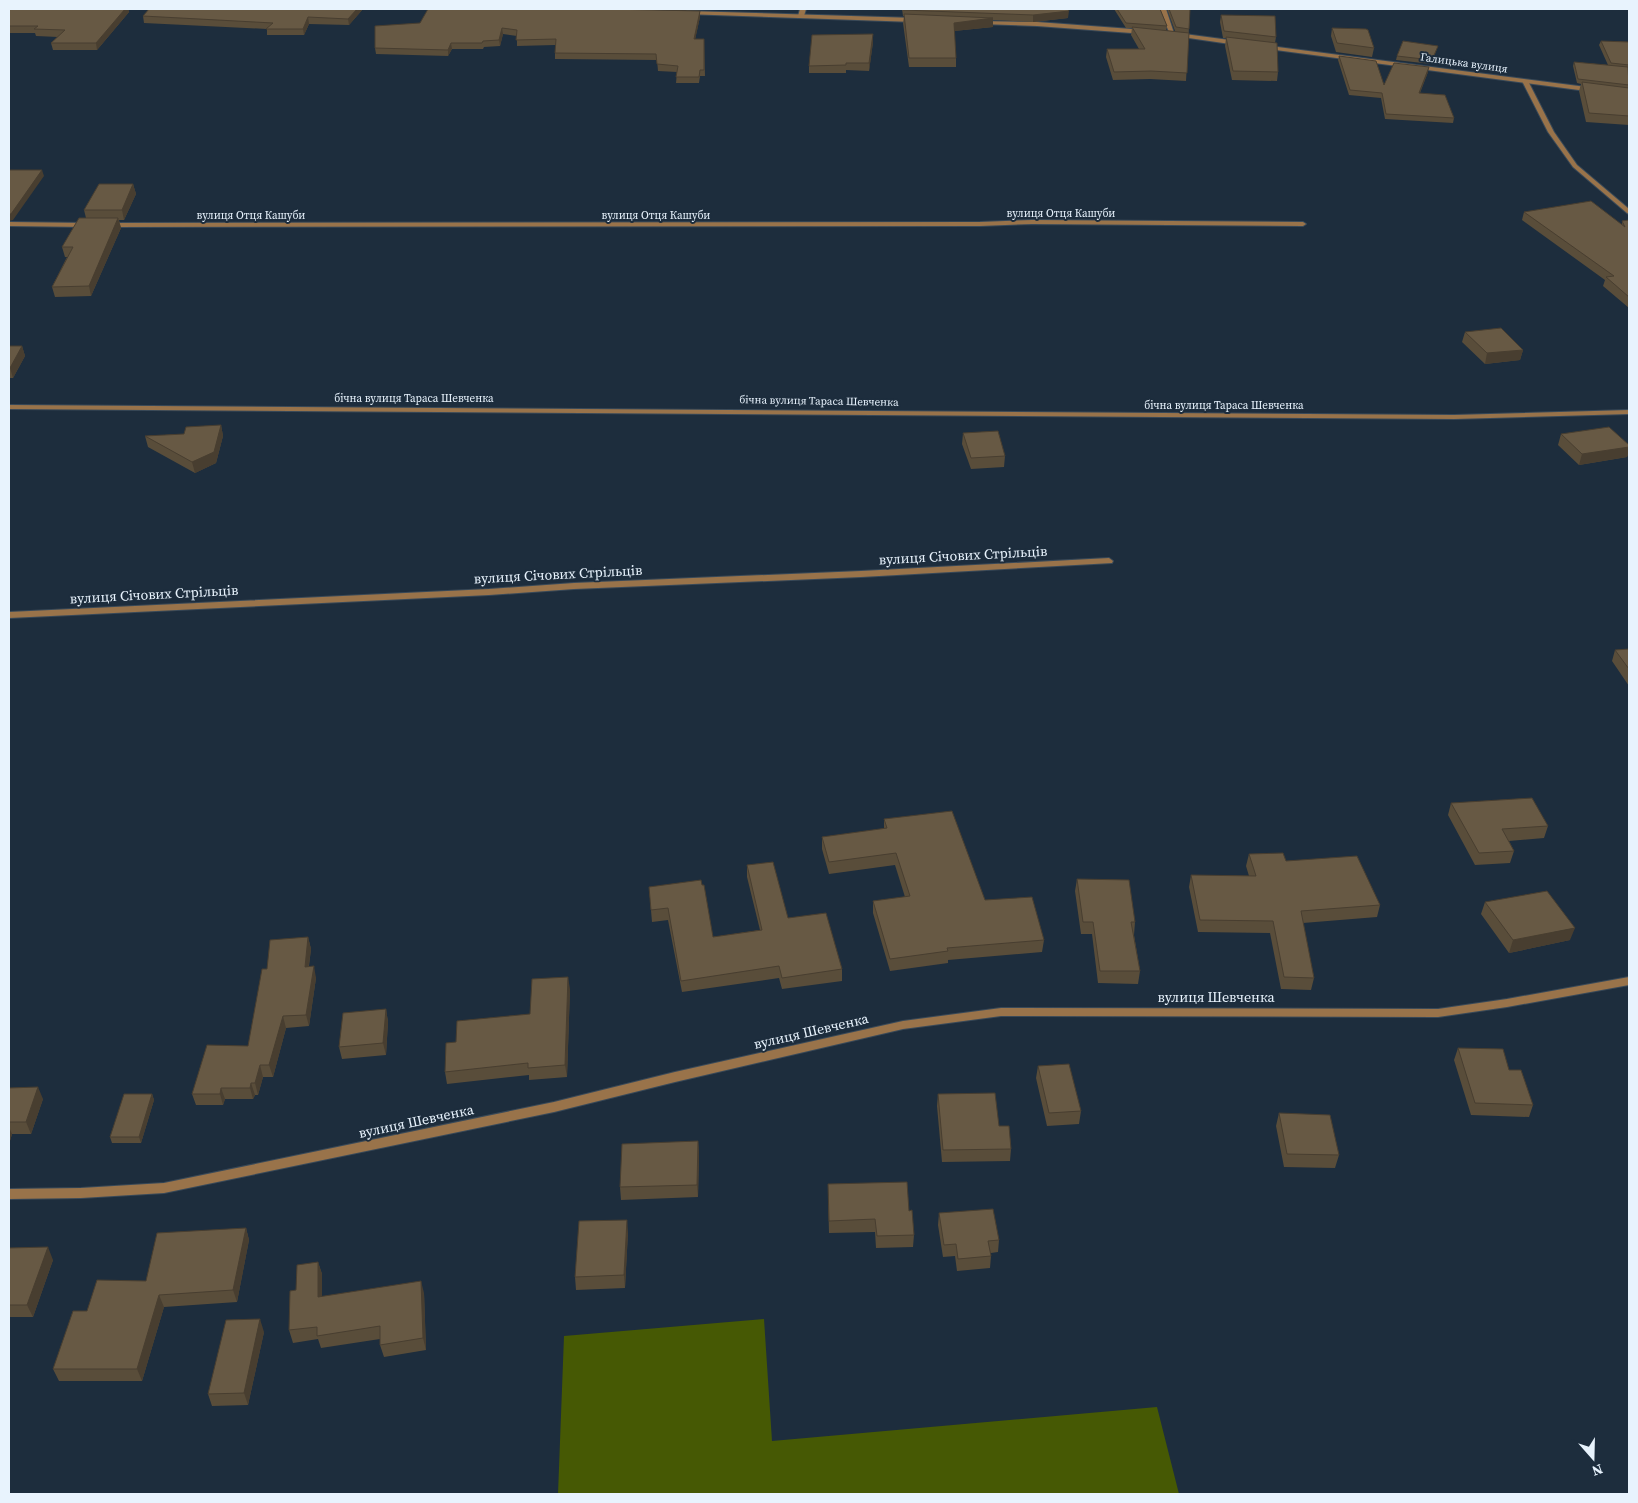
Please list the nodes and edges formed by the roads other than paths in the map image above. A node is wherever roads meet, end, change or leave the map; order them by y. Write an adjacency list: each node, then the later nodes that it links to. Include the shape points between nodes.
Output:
1 (803, 9): 4 (street)
2 (1163, 9): 9 (street)
3 (678, 13): 4 (street)
4 (800, 16): 5 (street)
5 (919, 20)
6 (968, 21): 7 (street)
7 (1155, 33)
8 (1164, 34): 9 (street)
9 (1173, 35): 10 (street)
10 (1241, 44)
11 (1251, 45): 12 (street, Галицька вулиця)
12 (1525, 81): 13 (street, Галицька вулиця); 14 (street, via 1551,132 1575,166)
13 (1601, 91)
14 (1629, 212)
15 (9, 224): 16 (street, вулиця Отця Кашуби)
16 (1303, 224)
17 (9, 407): 18 (street, бічна вулиця Тараса Шевченка, via 1445,417)
18 (1629, 412)
19 (1109, 561): 20 (street, вулиця Січових Стрільців)
20 (9, 615)
21 (1629, 980): 22 (street, вулиця Шевченка, via 1507,1003 1438,1012 1001,1012 903,1025 554,1107 164,1188 80,1194)
22 (9, 1194)

